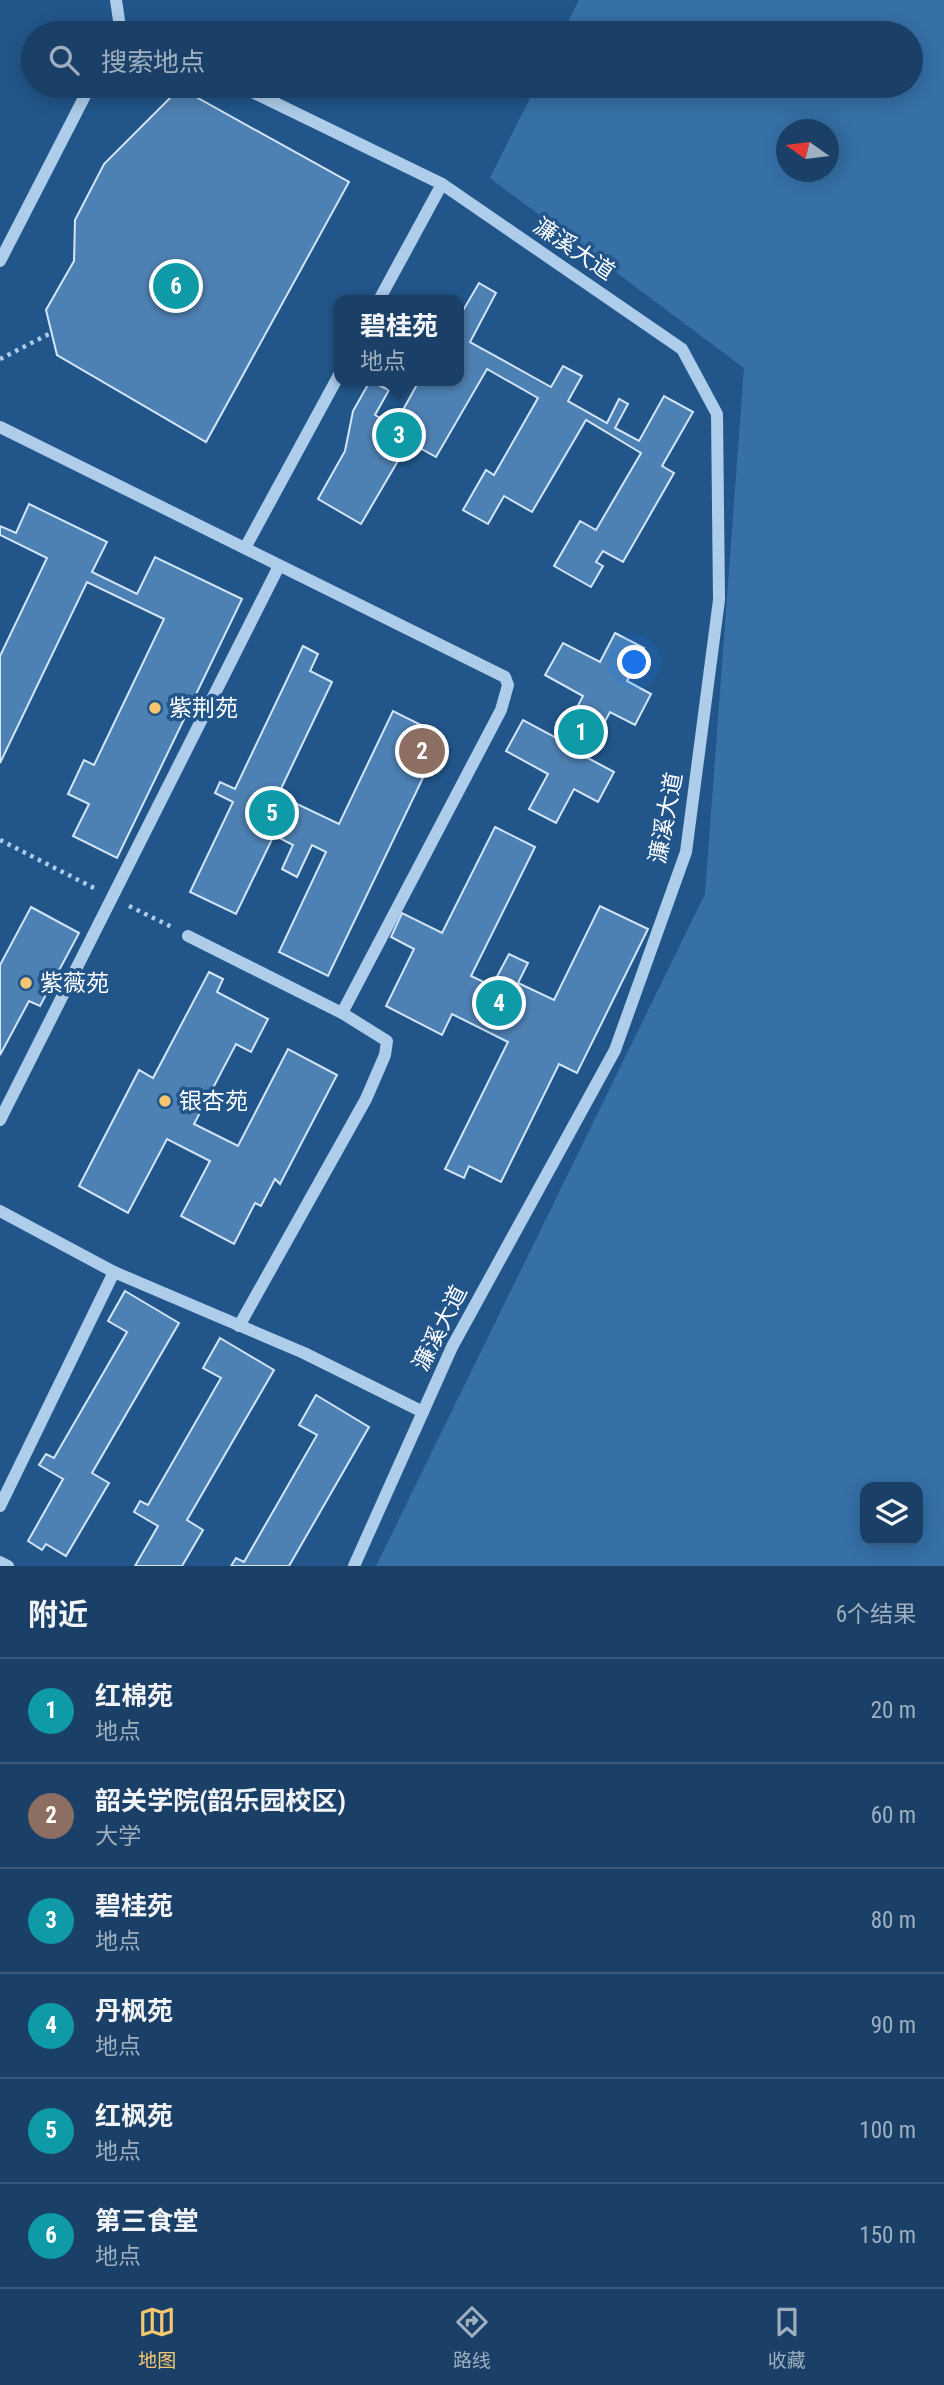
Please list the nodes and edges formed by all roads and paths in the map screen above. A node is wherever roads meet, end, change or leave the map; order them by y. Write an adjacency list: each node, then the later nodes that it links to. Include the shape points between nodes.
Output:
1 (116, 0): 2 (lane)
2 (121, 21)
3 (84, 98): 6 (lane)
4 (265, 98): 5 (lane, 濂溪大道)
5 (442, 184): 7 (lane); 22 (lane, 濂溪大道, via 682,349 717,414 719,600 686,852 615,1050 452,1347)
6 (0, 261)
7 (382, 295)
8 (51, 333): 9 (path)
9 (0, 359)
10 (334, 384): 12 (lane)
11 (0, 427): 12 (lane)
12 (245, 548): 13 (lane)
13 (279, 566): 15 (lane); 17 (lane, via 505,677 508,685 501,710)
14 (0, 840): 15 (path)
15 (112, 897): 16 (path); 18 (lane)
16 (188, 936): 17 (lane)
17 (342, 1013): 21 (lane, via 387,1041 385,1055 366,1099)
18 (0, 1120)
19 (0, 1211): 20 (lane)
20 (114, 1272): 21 (lane); 23 (lane)
21 (239, 1326): 22 (lane)
22 (423, 1412): 26 (lane, 濂溪大道)
23 (0, 1506)
24 (0, 1562): 25 (lane)
25 (8, 1566)
26 (354, 1566)

